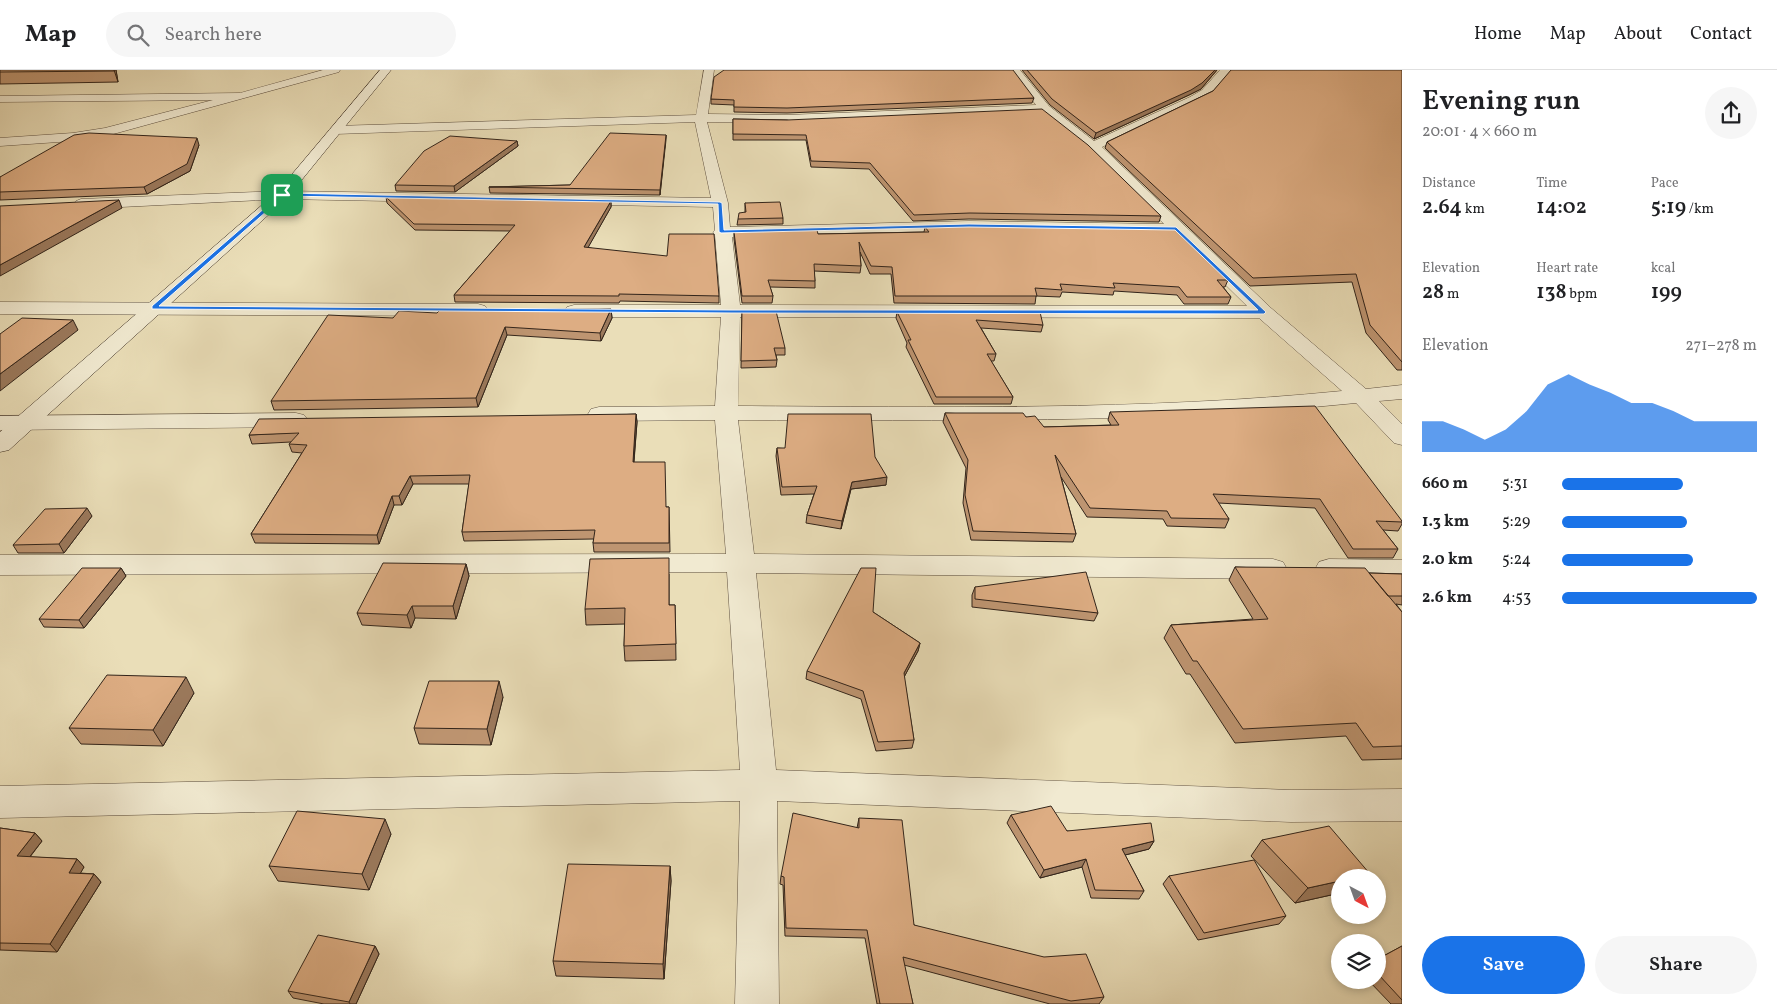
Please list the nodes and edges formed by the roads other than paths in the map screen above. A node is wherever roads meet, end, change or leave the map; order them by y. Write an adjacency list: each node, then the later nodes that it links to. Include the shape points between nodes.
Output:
1 (335, 70): 6 (street)
2 (386, 70): 10 (street)
3 (709, 70): 9 (street)
4 (1015, 70): 8 (street)
5 (1226, 70): 12 (street, via 1206,92 1194,99)
6 (240, 96): 7 (street); 11 (street, via 106,132)
7 (0, 99)
8 (1045, 108): 9 (street, via 787,119); 12 (street)
9 (701, 118): 10 (street); 14 (street)
10 (334, 130): 13 (street)
11 (0, 142)
12 (1093, 146): 16 (street)
13 (282, 195): 14 (street); 15 (street); 19 (street)
14 (720, 203): 17 (street)
15 (68, 204)
16 (1176, 229): 17 (street, via 969,226); 23 (street)
17 (721, 232): 22 (street)
18 (0, 308): 19 (street)
19 (154, 308): 20 (street); 29 (street)
20 (492, 310)
21 (552, 310): 22 (street)
22 (731, 312): 23 (street); 26 (street)
23 (1264, 312): 25 (street)
24 (1402, 392): 25 (street)
25 (1362, 397): 26 (street, via 1232,408 1089,413); 30 (street)
26 (726, 412): 27 (street); 32 (street)
27 (577, 415)
28 (319, 419): 29 (street)
29 (10, 424): 31 (street)
30 (1402, 438)
31 (0, 445)
32 (741, 563): 33 (street); 34 (street); 35 (street)
33 (0, 565)
34 (1402, 570)
35 (759, 785): 36 (street); 37 (street, via 1291,806); 38 (street)
36 (0, 802)
37 (1402, 805)
38 (757, 1004)

